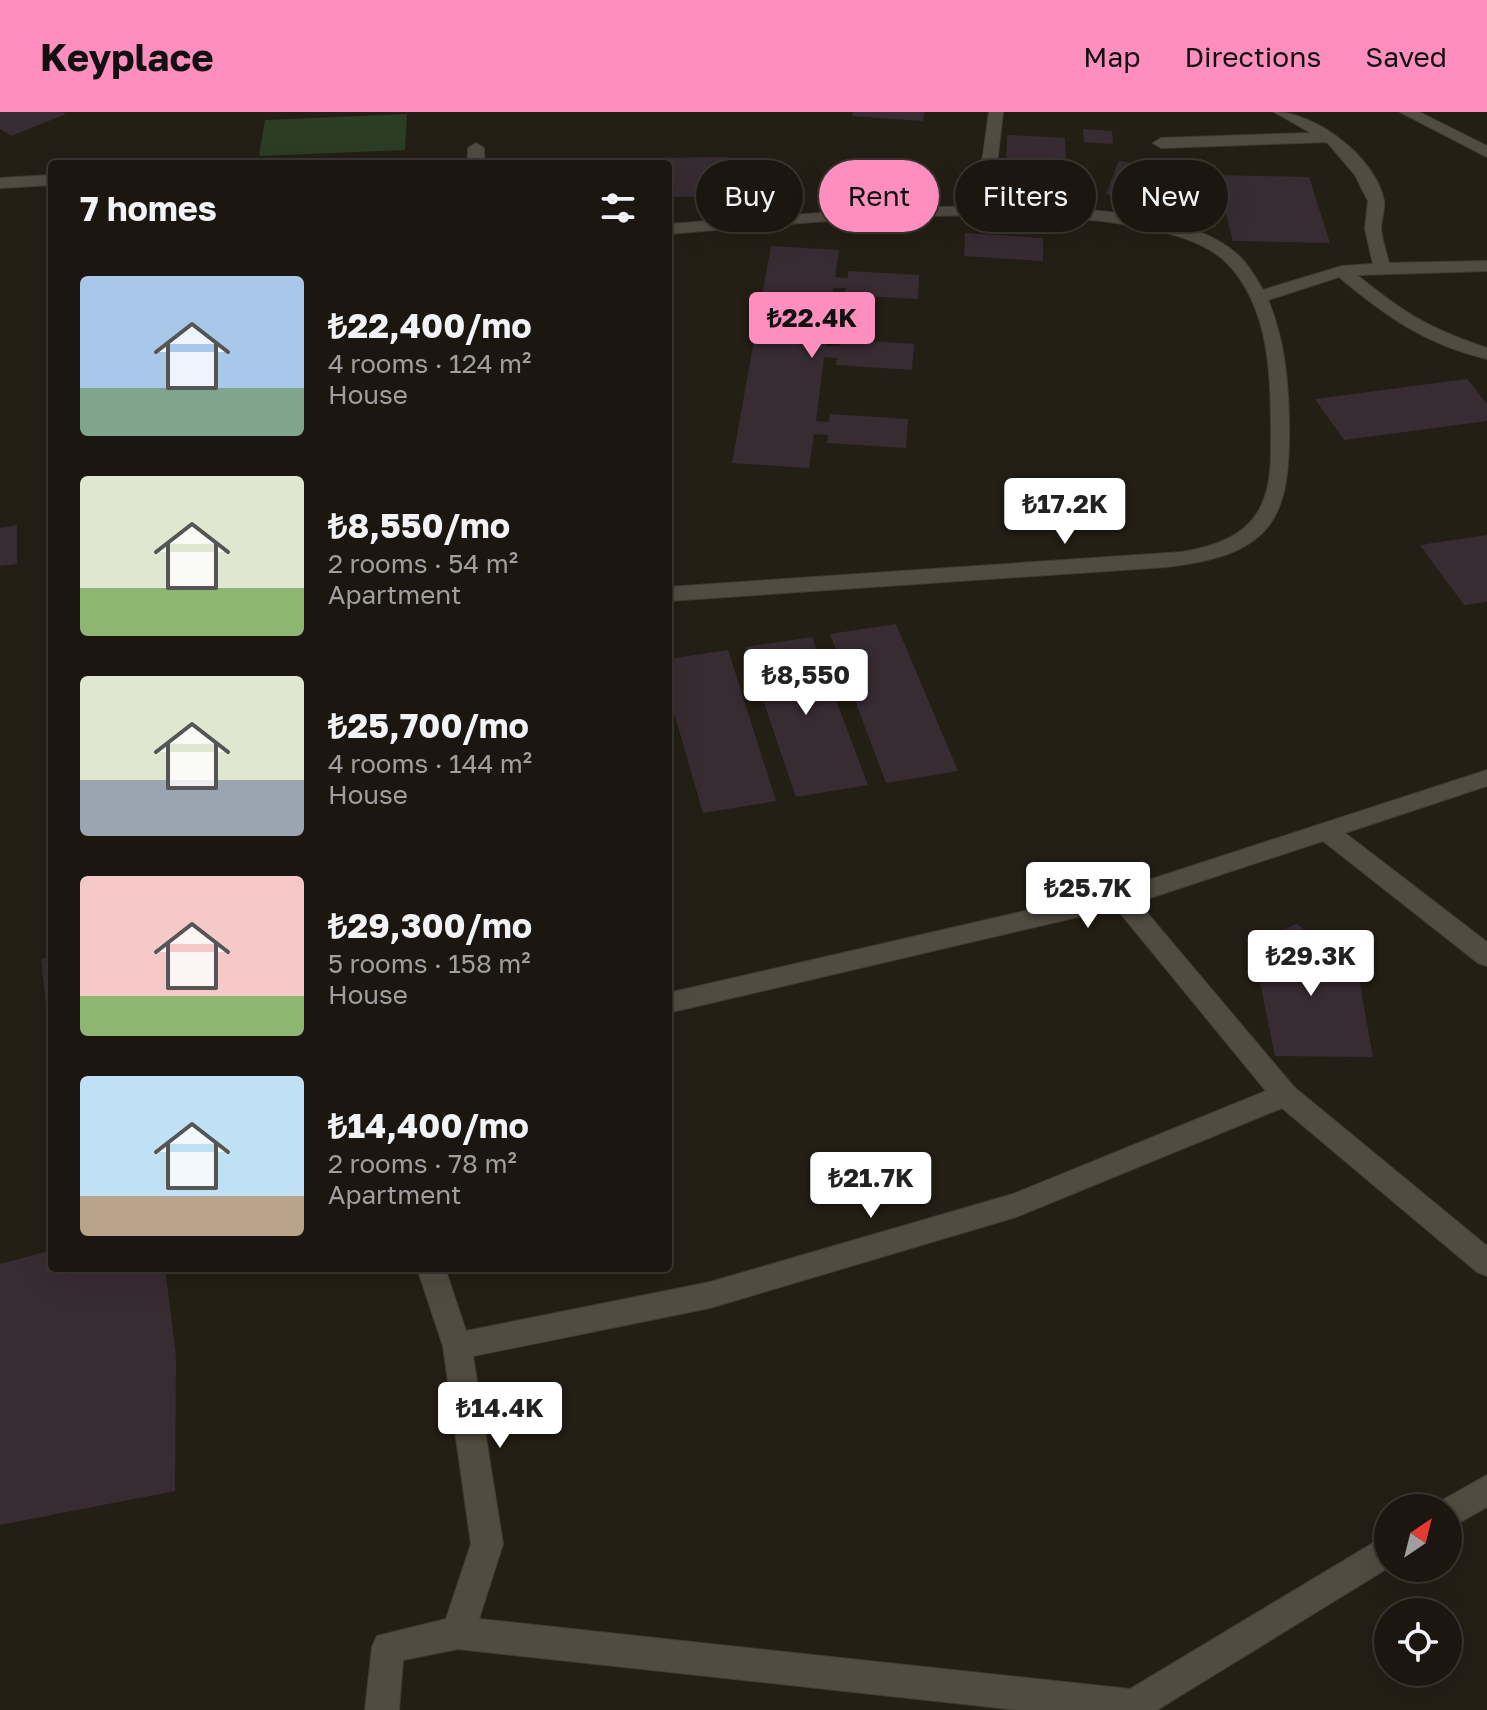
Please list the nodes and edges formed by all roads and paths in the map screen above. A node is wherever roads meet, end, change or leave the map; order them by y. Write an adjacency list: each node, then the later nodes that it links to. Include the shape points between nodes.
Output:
1 (996, 112): 9 (street)
2 (1281, 112): 6 (street)
3 (1413, 113): 4 (street)
4 (1456, 136): 5 (street); 8 (street)
5 (1487, 136)
6 (1331, 137): 7 (street); 16 (street, via 1362,173 1376,201 1373,229)
7 (1161, 143)
8 (1487, 152)
9 (990, 160)
10 (48, 180): 11 (street)
11 (0, 183)
12 (955, 212): 14 (street)
13 (1096, 218): 18 (street, via 1148,222 1197,238 1230,255)
14 (672, 229)
15 (1487, 266): 16 (street)
16 (1382, 268): 17 (street)
17 (1342, 271): 18 (street); 19 (street, via 1428,334)
18 (1259, 297): 20 (street, via 1279,357 1280,492 1262,527 1209,554 1011,574)
19 (1487, 354)
20 (672, 594)
21 (1487, 778): 22 (street)
22 (1325, 830): 23 (street); 24 (street)
23 (1121, 898): 25 (street); 26 (street)
24 (1487, 956)
25 (672, 1002)
26 (1285, 1095): 27 (street); 29 (street, via 1016,1205 710,1295)
27 (1487, 1263)
28 (432, 1272): 29 (street)
29 (457, 1346): 33 (street, via 487,1544)
30 (1487, 1490): 31 (street)
31 (1462, 1505)
32 (1374, 1559): 33 (street, via 1133,1706)
33 (458, 1633): 34 (street, via 388,1647)
34 (382, 1710)

